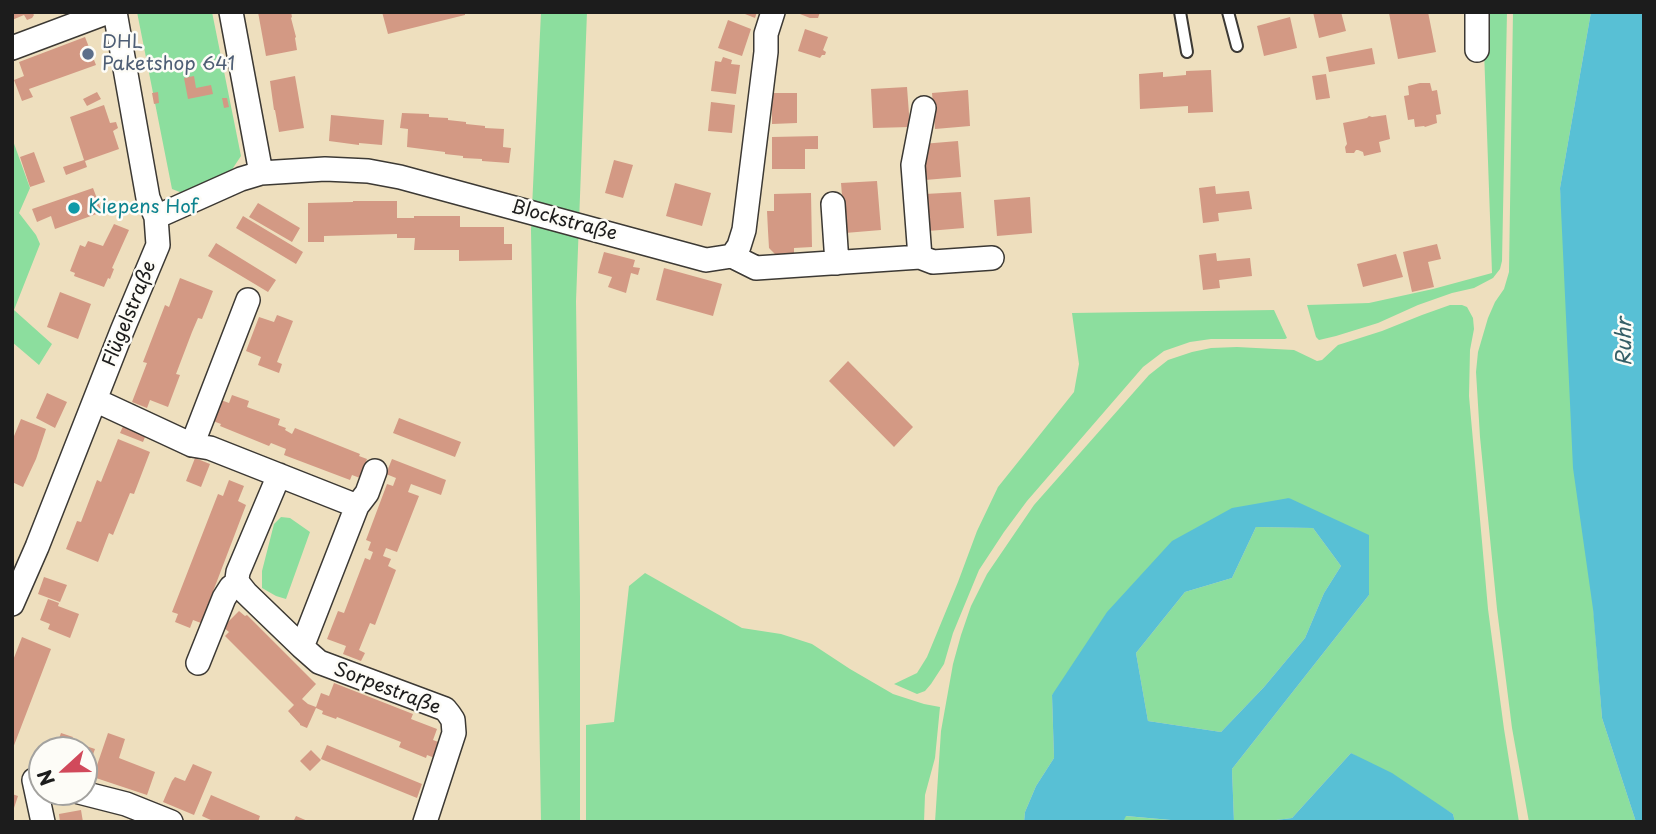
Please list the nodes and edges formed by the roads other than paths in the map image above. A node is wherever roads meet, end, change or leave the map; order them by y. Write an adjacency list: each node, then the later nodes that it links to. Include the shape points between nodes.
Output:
1 (108, 12): 9 (street)
2 (115, 12): 15 (street, Flügelstraße, via 148,198)
3 (231, 12): 13 (street)
4 (773, 12): 16 (street, via 744,230)
5 (1180, 12): 11 (lane)
6 (1228, 12): 8 (lane)
7 (1477, 12): 10 (street)
8 (1237, 46)
9 (12, 48)
10 (1477, 50)
11 (1186, 52)
12 (924, 107): 17 (street, via 913,165)
13 (261, 173): 15 (street, Blockstraße); 16 (street, Blockstraße, via 324,169 385,174 706,260)
14 (833, 204): 19 (street)
15 (156, 217): 21 (street, Flügelstraße, via 154,257)
16 (732, 256): 19 (street, via 756,268)
17 (920, 257): 18 (street, via 933,262); 19 (street)
18 (992, 258)
19 (837, 263)
20 (248, 300): 22 (street)
21 (95, 400): 22 (street); 27 (street, Flügelstraße)
22 (192, 445): 24 (street)
23 (376, 471): 25 (street)
24 (279, 475): 25 (street); 26 (street, via 238,572)
25 (357, 506): 28 (street)
26 (238, 583): 28 (street, Sorpestraße); 29 (street, via 224,598)
27 (12, 604)
28 (302, 647): 32 (street, Sorpestraße, via 319,662 449,714 454,733)
29 (198, 663)
30 (98, 797): 31 (street)
31 (171, 822)
32 (425, 822)

